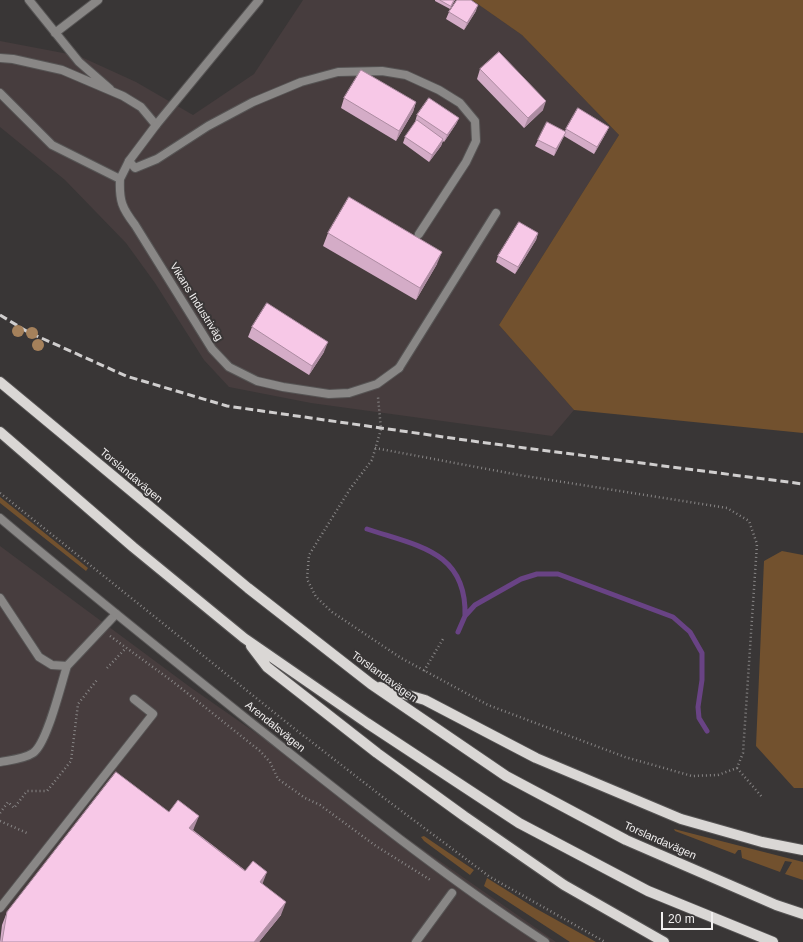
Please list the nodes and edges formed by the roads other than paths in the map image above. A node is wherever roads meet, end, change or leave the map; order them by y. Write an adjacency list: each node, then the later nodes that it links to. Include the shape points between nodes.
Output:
1 (29, 0): 4 (street)
2 (98, 0): 4 (street)
3 (259, 0): 8 (street, Vikans Industriväg)
4 (55, 33): 7 (street, via 79,62)
5 (0, 58): 7 (street, via 62,70)
6 (0, 93): 10 (street, via 52,145)
7 (116, 95): 8 (street, via 141,107)
8 (156, 125): 9 (street, Vikans Industriväg)
9 (129, 161): 10 (street, Vikans Industriväg); 12 (street, via 136,168 157,159 208,126 253,102 301,82 338,72 382,71 406,75 460,103 475,121 476,141 466,162)
10 (120, 179): 11 (street, Vikans Industriväg, via 119,196 122,209 135,225 212,349 229,366 257,381 329,394 349,393 377,384 399,368)
11 (496, 214)
12 (419, 234)
13 (0, 382): 20 (main road, Torslandavägen, via 220,566)
14 (0, 432): 18 (main road)
15 (0, 518): 17 (street, Arendalsvägen)
16 (0, 598): 19 (street, via 39,657 52,665)
17 (116, 614): 19 (street); 28 (street, Arendalsvägen, via 301,762 455,880)
18 (244, 638): 29 (main road, via 267,667 377,753 464,816 564,885); 30 (main road, via 519,823 648,891)
19 (67, 666): 22 (street, via 43,741 34,752 18,759)
20 (371, 684): 23 (main road, via 425,700 536,758 681,819 762,842); 26 (main road, Torslandavägen, via 506,776 626,840 776,905)
21 (134, 699): 25 (street, via 153,714)
22 (0, 762)
23 (803, 850)
24 (452, 893): 27 (street)
25 (0, 908)
26 (803, 914)
27 (416, 942)
28 (545, 942)
29 (664, 942)
30 (773, 942)

